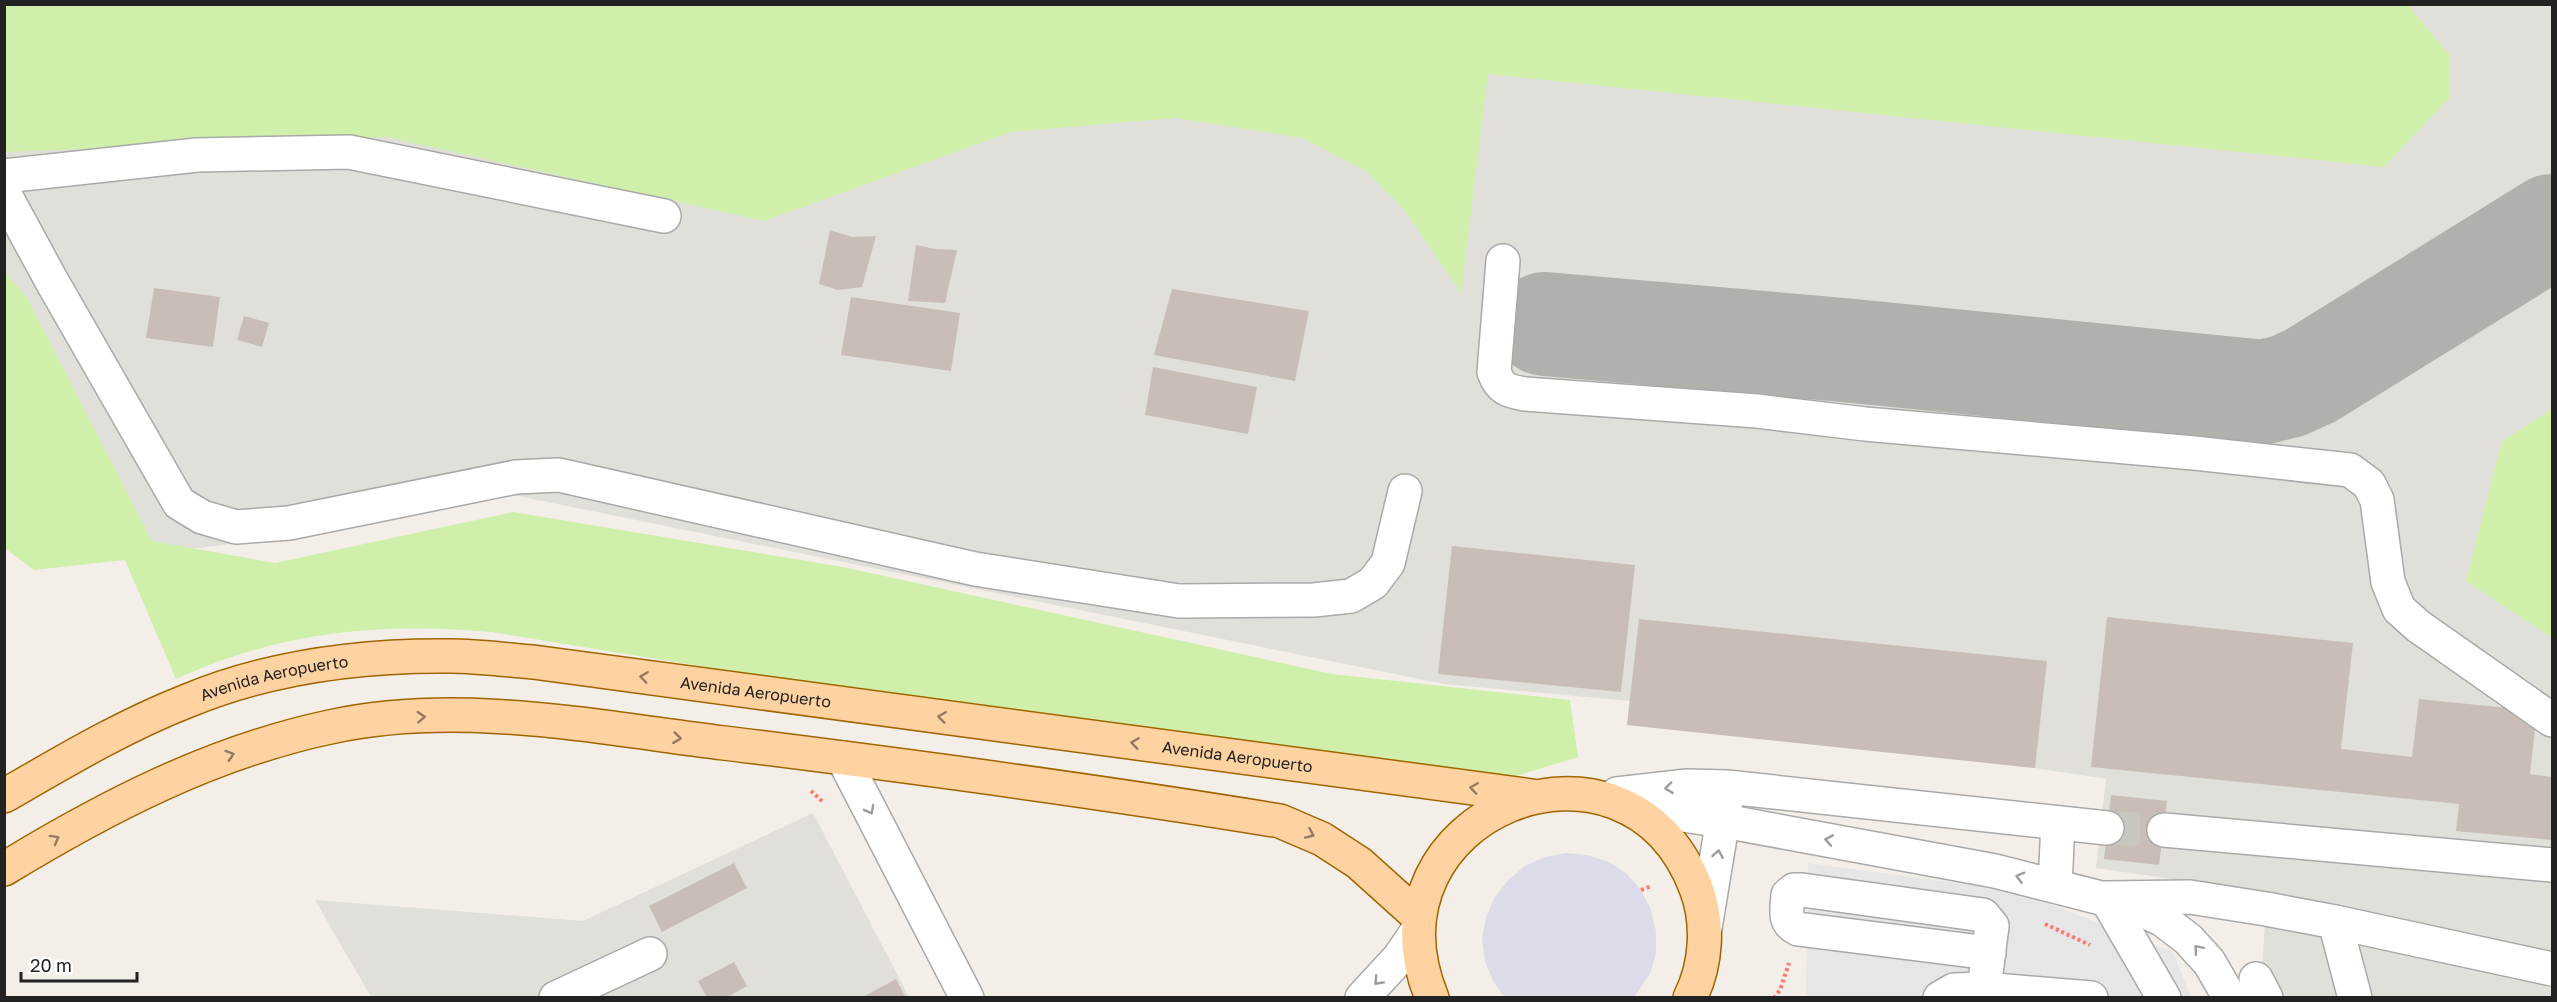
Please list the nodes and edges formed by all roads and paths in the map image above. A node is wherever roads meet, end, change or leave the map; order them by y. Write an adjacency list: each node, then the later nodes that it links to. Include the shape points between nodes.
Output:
1 (4, 176): 3 (street, via 196,155 349,152)
2 (4, 193): 5 (street, via 179,503 202,517 236,527 289,523 516,477 559,475 975,569 1179,601 1314,600 1351,596 1373,583 1388,563)
3 (664, 216)
4 (1503, 261): 6 (street, via 1494,372 1505,390 2350,470 2369,484 2377,500 2388,582 2399,609)
5 (1405, 491)
6 (2553, 720)
7 (843, 758): 19 (main road, one-way to 7, via 141,793 218,759 332,727 394,718 455,715 525,719); 23 (main road, one-way to 23, via 1280,821 1322,839 1359,863); 31 (street, one-way to 31)
8 (1727, 787): 12 (street, one-way to 12, via 1687,786); 14 (street); 15 (street)
9 (811, 790): 13 (path)
10 (4, 796): 11 (main road, Avenida Aeropuerto, one-way to 10, via 533,662 452,656 378,658 321,665 246,682 187,701 112,736)
11 (1532, 796): 12 (main road, via 1564,793); 23 (main road, via 1504,805 1457,839 1439,862 1427,888)
12 (1611, 802): 14 (street); 24 (main road, via 1651,824 1672,845 1689,870 1700,898)
13 (828, 809)
14 (1724, 821): 20 (street, one-way to 14, via 1995,871); 24 (street, one-way to 14)
15 (2058, 823): 16 (street); 20 (street)
16 (2107, 828)
17 (2164, 830): 18 (street)
18 (2553, 865)
19 (4, 869)
20 (2055, 886): 21 (street)
21 (2106, 898): 22 (street, via 2190,897); 28 (street, one-way to 21, via 2209,962 2163,920); 36 (street)
22 (2335, 922): 27 (street); 37 (street)
23 (1419, 923): 32 (street, one-way to 32, via 1399,958); 33 (main road, via 1421,964)
24 (1705, 928): 34 (main road, via 1703,958)
25 (1989, 952): 25 (street, via 1992,926 1983,915 1802,890 1788,895 1786,920 1798,929); 29 (street)
26 (651, 954): 30 (street)
27 (2553, 969)
28 (2251, 991)
29 (1959, 994): 35 (street)
30 (556, 998)
31 (968, 998)
32 (1362, 998)
33 (1432, 998)
34 (1690, 998)
35 (2091, 998)
36 (2164, 998)
37 (2355, 998)

